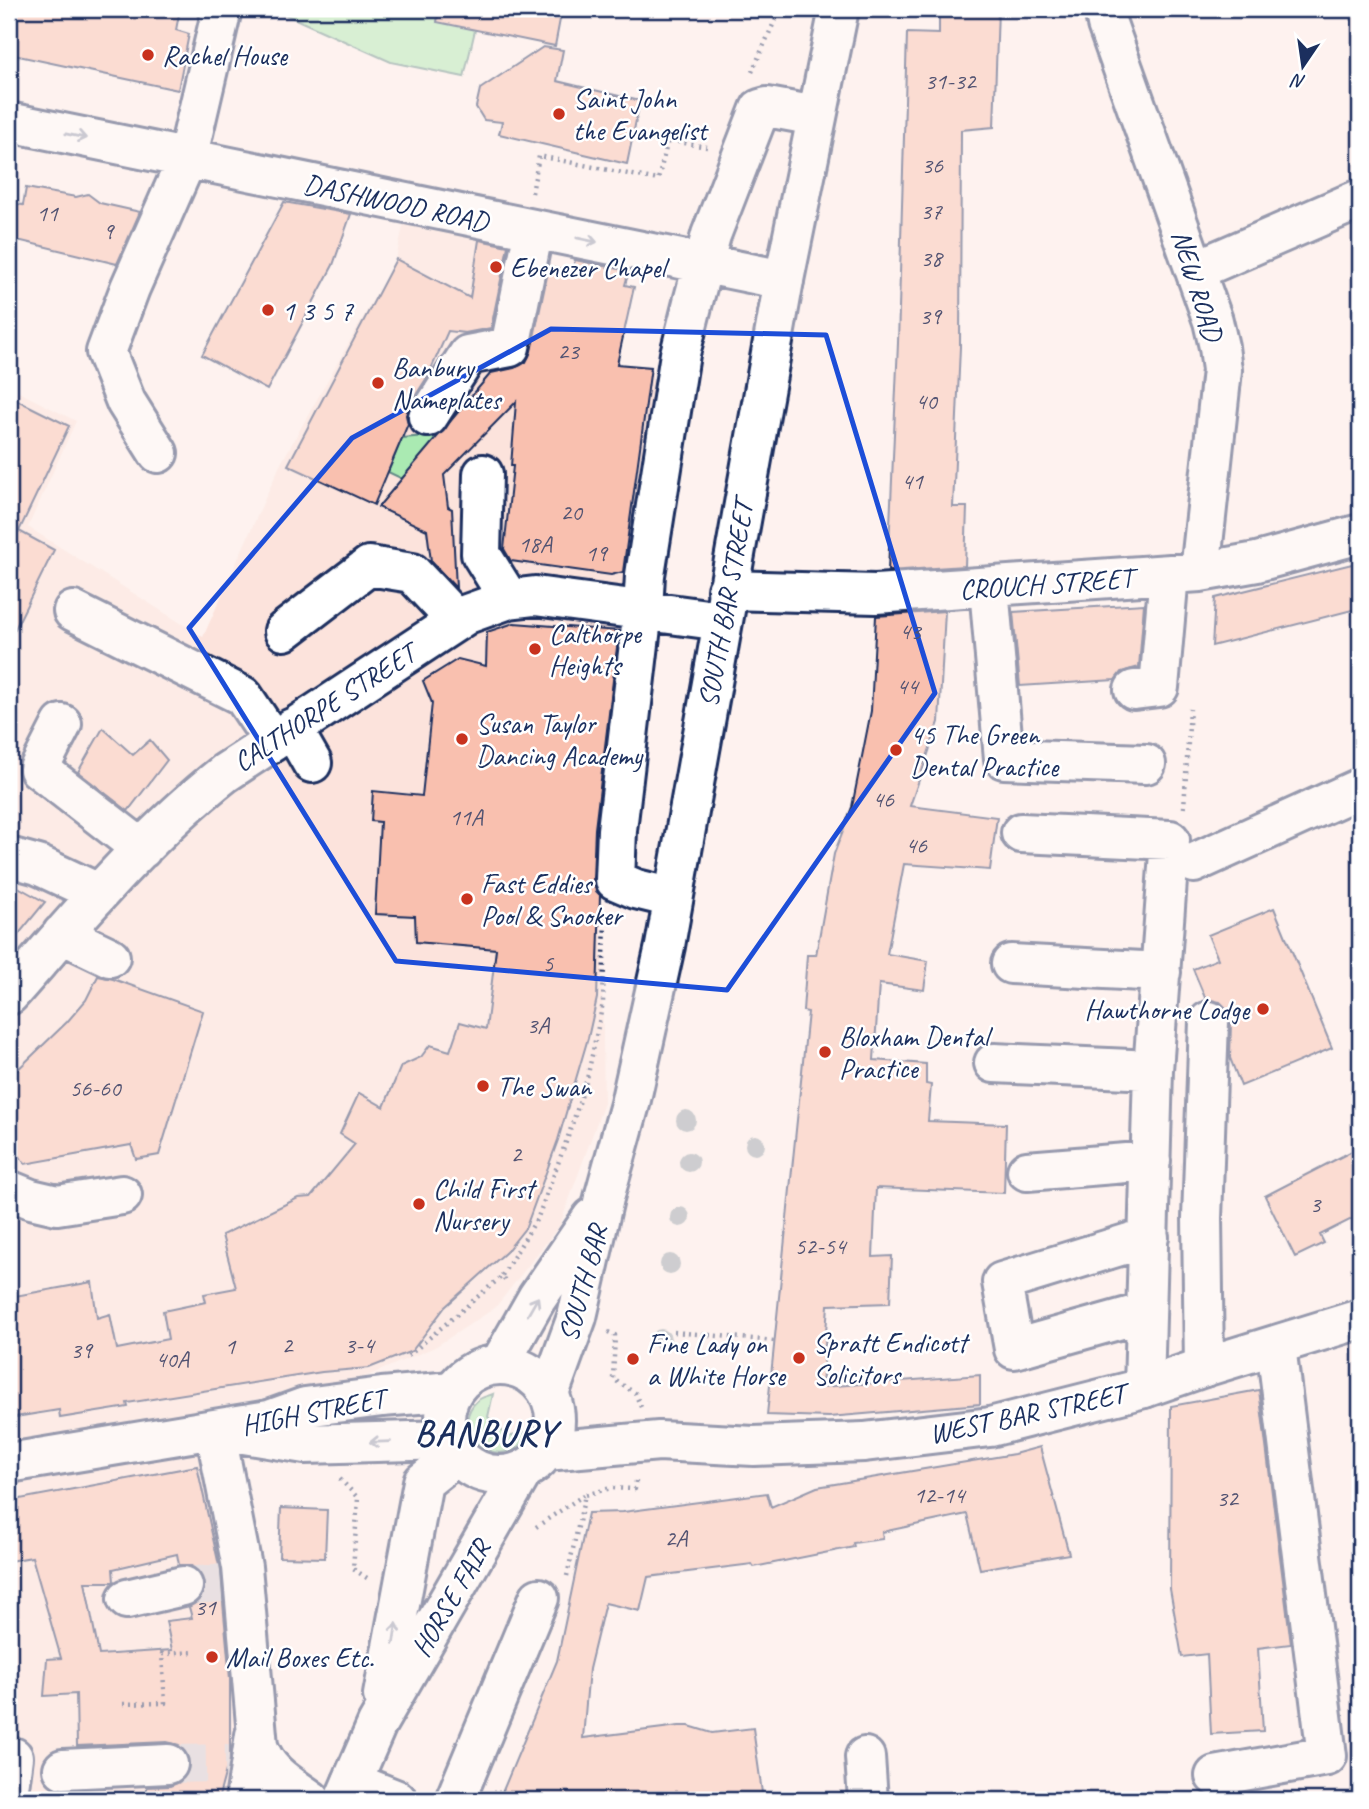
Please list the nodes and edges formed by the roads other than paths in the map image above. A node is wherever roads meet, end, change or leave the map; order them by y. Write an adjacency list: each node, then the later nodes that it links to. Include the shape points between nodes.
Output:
1 (222, 9): 6 (street)
2 (839, 9): 4 (street, SOUTH BAR STREET)
3 (1105, 10): 10 (street, NEW ROAD)
4 (817, 116): 9 (street, via 760,109); 11 (street, SOUTH BAR STREET)
5 (9, 122): 6 (street, DASHWOOD ROAD, one-way to 6)
6 (187, 159): 8 (street, DASHWOOD ROAD); 13 (street, via 106,352 126,401)
7 (1360, 199): 10 (street)
8 (530, 229): 9 (street, DASHWOOD ROAD, one-way to 9); 12 (street, via 510,347 468,355)
9 (703, 264): 11 (street, DASHWOOD ROAD); 20 (street, via 678,366)
10 (1196, 270): 16 (street, NEW ROAD, via 1213,321 1222,370)
11 (784, 280): 19 (street, SOUTH BAR STREET)
12 (428, 417)
13 (158, 453)
14 (483, 474): 18 (street, via 481,555)
15 (1360, 534): 16 (street, CROUCH STREET, via 1257,562)
16 (1184, 573): 17 (street, CROUCH STREET); 24 (street, NEW ROAD, via 1159,687)
17 (989, 587): 19 (street, CROUCH STREET); 28 (street, via 1004,759)
18 (509, 599): 20 (street, CALTHORPE STREET, via 535,596); 22 (street, CALTHORPE STREET)
19 (724, 606): 20 (street, CALTHORPE STREET); 36 (street, SOUTH BAR STREET)
20 (643, 610): 36 (street, via 615,880)
21 (73, 611): 26 (street, via 243,696)
22 (457, 621): 23 (street, via 412,573 369,566); 26 (street, CALTHORPE STREET)
23 (284, 631)
24 (1134, 690)
25 (62, 723): 32 (street, via 39,769)
26 (283, 734): 27 (street); 32 (street, CALTHORPE STREET, via 197,794)
27 (312, 763)
28 (1146, 764)
29 (1360, 788): 34 (street)
30 (1021, 833): 40 (street, via 1170,840)
31 (9, 839): 33 (street)
32 (142, 849): 35 (street, CALTHORPE STREET)
33 (24, 861): 35 (street)
34 (1194, 863)
35 (98, 893): 37 (street, CALTHORPE STREET)
36 (673, 898): 49 (street, SOUTH BAR STREET, via 630,1104)
37 (62, 934): 38 (street); 41 (street, CALTHORPE STREET)
38 (110, 957)
39 (1011, 964): 40 (street)
40 (1161, 972): 44 (street)
41 (9, 995)
42 (1209, 1021): 55 (street, via 1202,1219)
43 (995, 1063): 44 (street)
44 (1153, 1070): 45 (street)
45 (1151, 1161): 46 (street); 50 (street)
46 (1027, 1171)
47 (9, 1190): 48 (street, via 57,1205)
48 (122, 1195)
49 (604, 1198): 54 (street, SOUTH BAR, one-way to 49); 58 (street, SOUTH BAR, via 577,1317)
50 (1149, 1237): 51 (street); 51 (street, via 1002,1282 1014,1349)
51 (1146, 1312): 56 (street)
52 (1360, 1319): 53 (street, WEST BAR STREET)
53 (1276, 1346): 55 (street, WEST BAR STREET); 72 (street, via 1327,1756)
54 (499, 1365): 57 (street, via 473,1372); 58 (street, via 528,1373)
55 (1204, 1367): 56 (street, WEST BAR STREET)
56 (1144, 1388): 60 (street, WEST BAR STREET, via 990,1427 937,1435 802,1446)
57 (453, 1391): 59 (street, HIGH STREET, via 306,1407 269,1420); 61 (street, via 446,1415)
58 (551, 1400): 60 (street); 62 (street, via 553,1437)
59 (215, 1430): 61 (street, HIGH STREET, one-way to 59, via 305,1444); 63 (street, HIGH STREET); 68 (street, via 233,1582)
60 (642, 1445): 62 (street)
61 (452, 1447): 62 (street, via 467,1465 494,1475); 67 (street, HORSE FAIR, one-way to 61, via 423,1482)
62 (535, 1461): 67 (street, HORSE FAIR)
63 (9, 1463)
64 (183, 1586): 66 (street)
65 (538, 1598): 77 (street)
66 (127, 1599)
67 (377, 1724): 73 (street, HORSE FAIR)
68 (245, 1751): 74 (street); 75 (street, via 258,1746 270,1770)
69 (865, 1756): 78 (street)
70 (168, 1763): 71 (street)
71 (63, 1769)
72 (1215, 1776)
73 (348, 1791): 76 (street)
74 (245, 1800)
75 (311, 1800)
76 (397, 1800)
77 (455, 1800)
78 (868, 1800)

